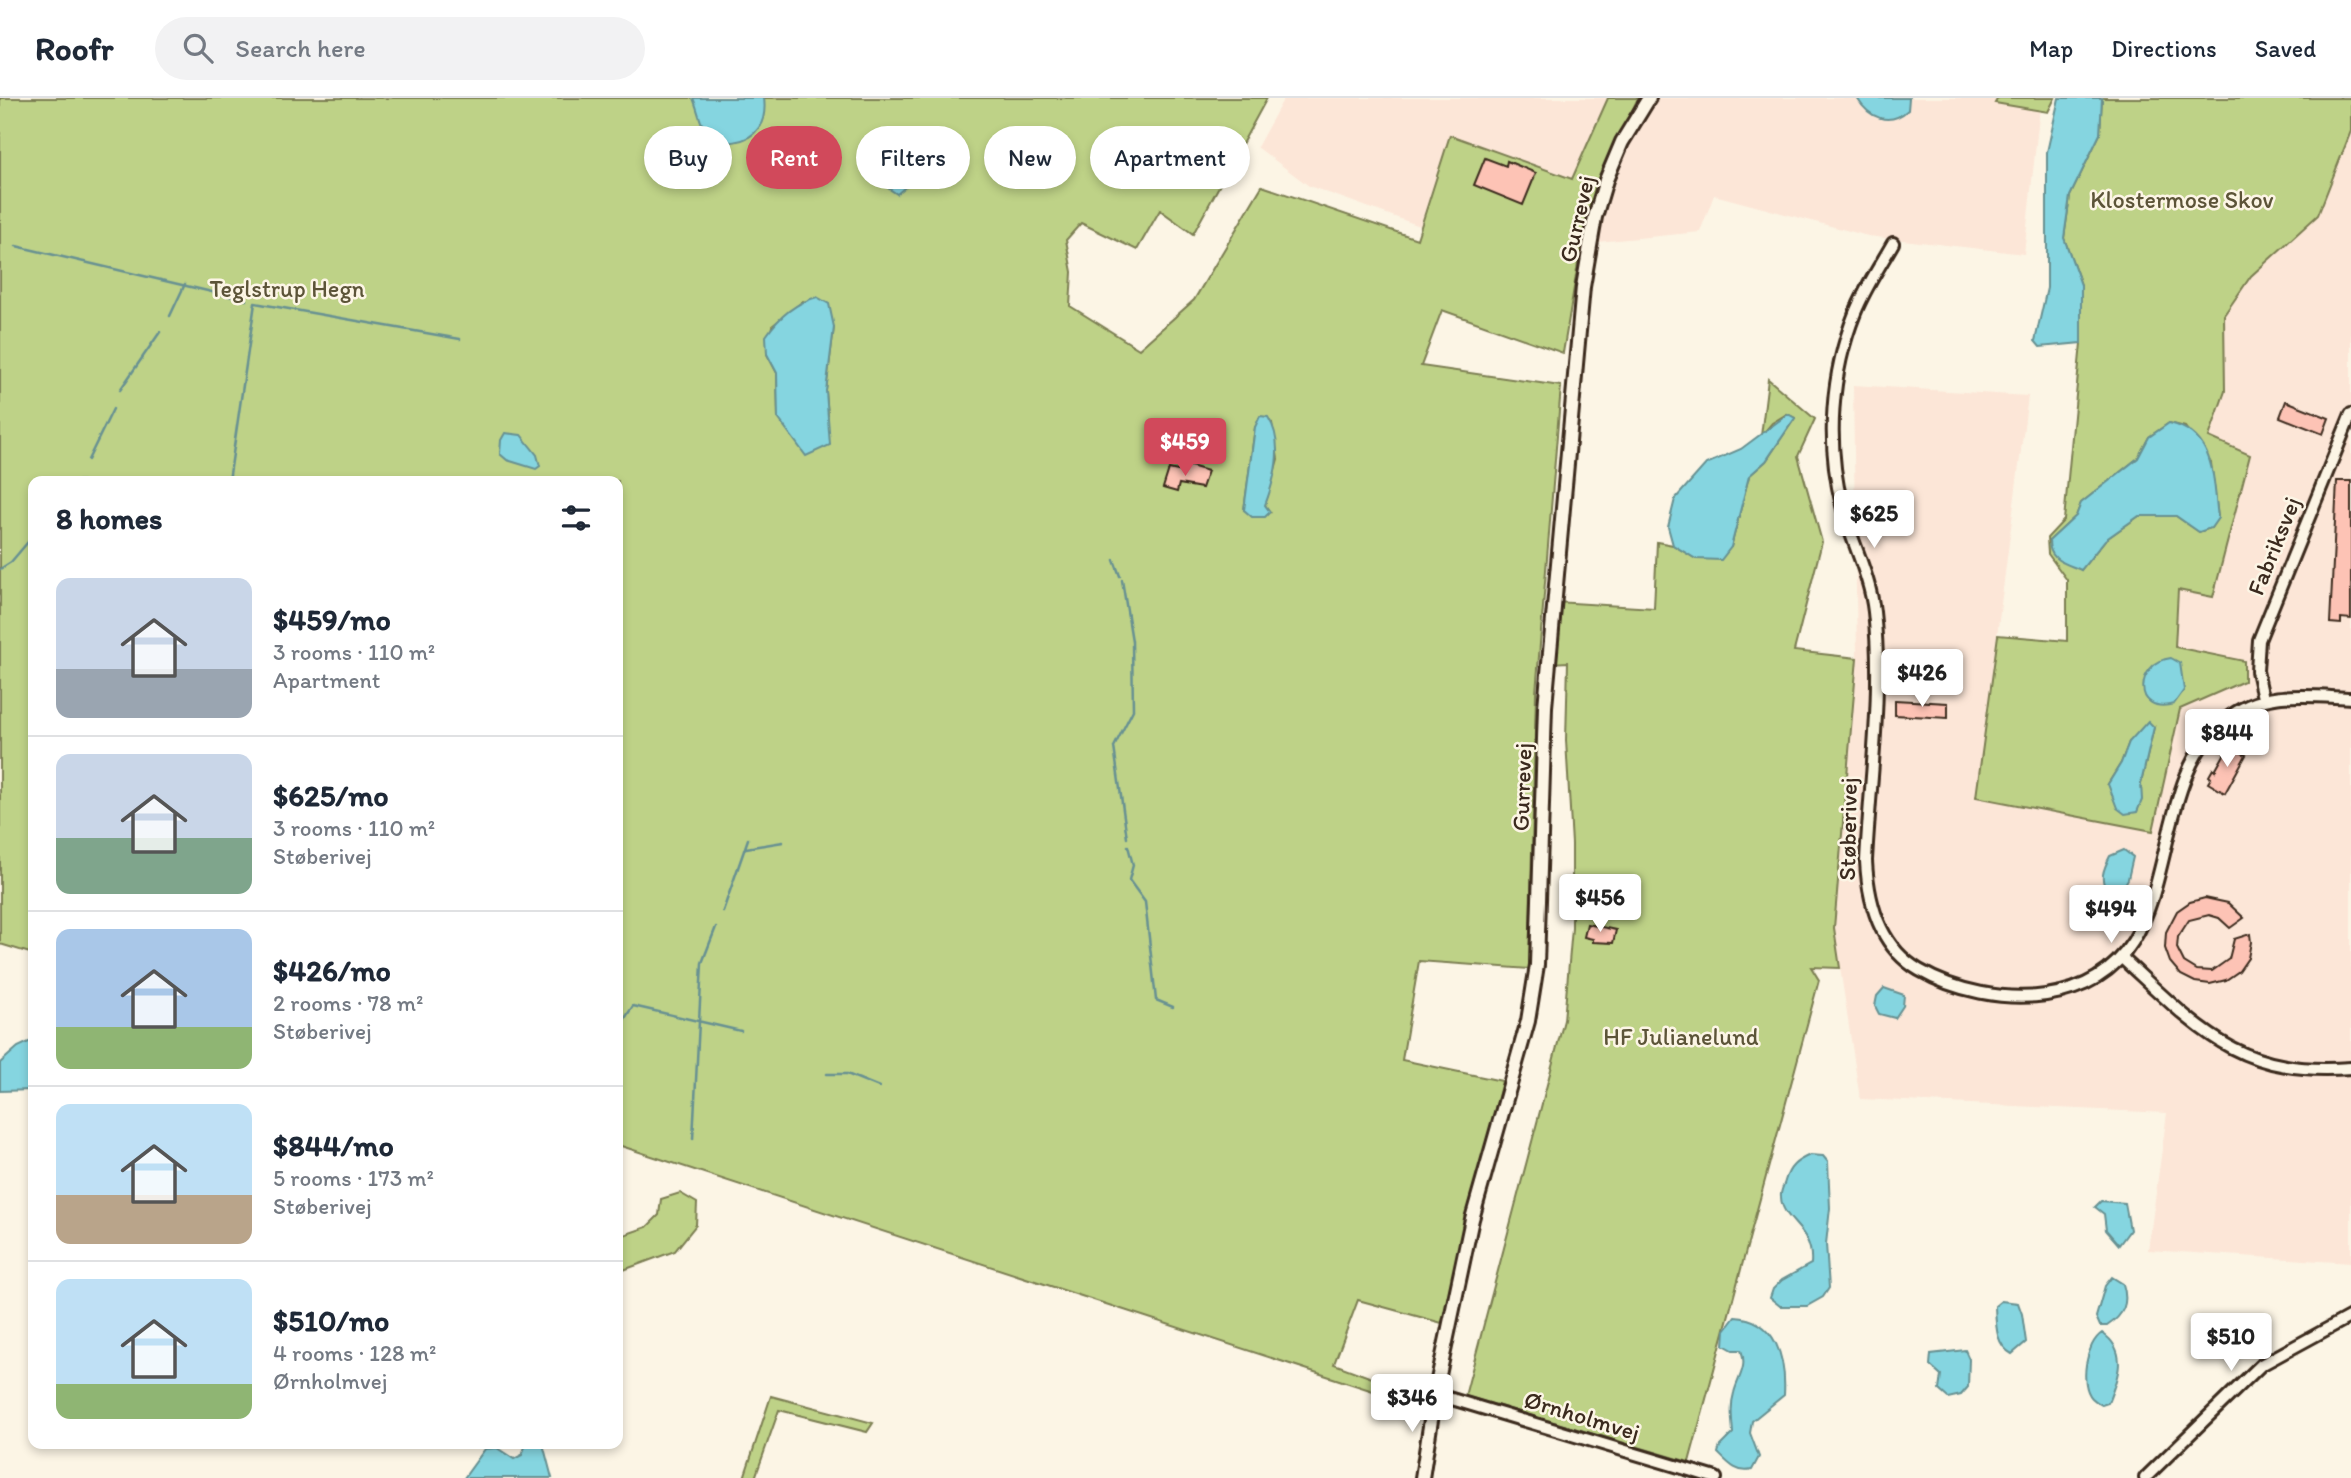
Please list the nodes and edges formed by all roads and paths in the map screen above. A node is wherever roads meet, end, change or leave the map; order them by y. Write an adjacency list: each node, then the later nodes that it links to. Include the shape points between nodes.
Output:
1 (1648, 98): 9 (street, Gurrevej, via 1606,180 1583,287 1545,707 1537,965 1528,1021 1472,1219)
2 (1893, 243): 6 (street, Støberivej, via 1855,313 1843,349 1832,434 1842,506 1874,608 1877,653 1866,861 1867,891 1876,920 1892,946 1913,967 1939,982 1968,990 2029,998 2065,992 2096,979)
3 (2351, 414): 4 (street, Fabriksvej, via 2259,640 2257,671)
4 (2263, 698): 5 (street, Støberivej); 6 (street, Støberivej, via 2224,720 2196,754 2146,914)
5 (2351, 698)
6 (2122, 958): 7 (street, via 2188,1018 2240,1054 2284,1068)
7 (2351, 1068)
8 (2351, 1316): 12 (street, via 2261,1365)
9 (1435, 1394): 10 (street, Gurrevej); 11 (street, Ørnholmvej)
10 (1422, 1478)
11 (1716, 1478)
12 (2145, 1478)

